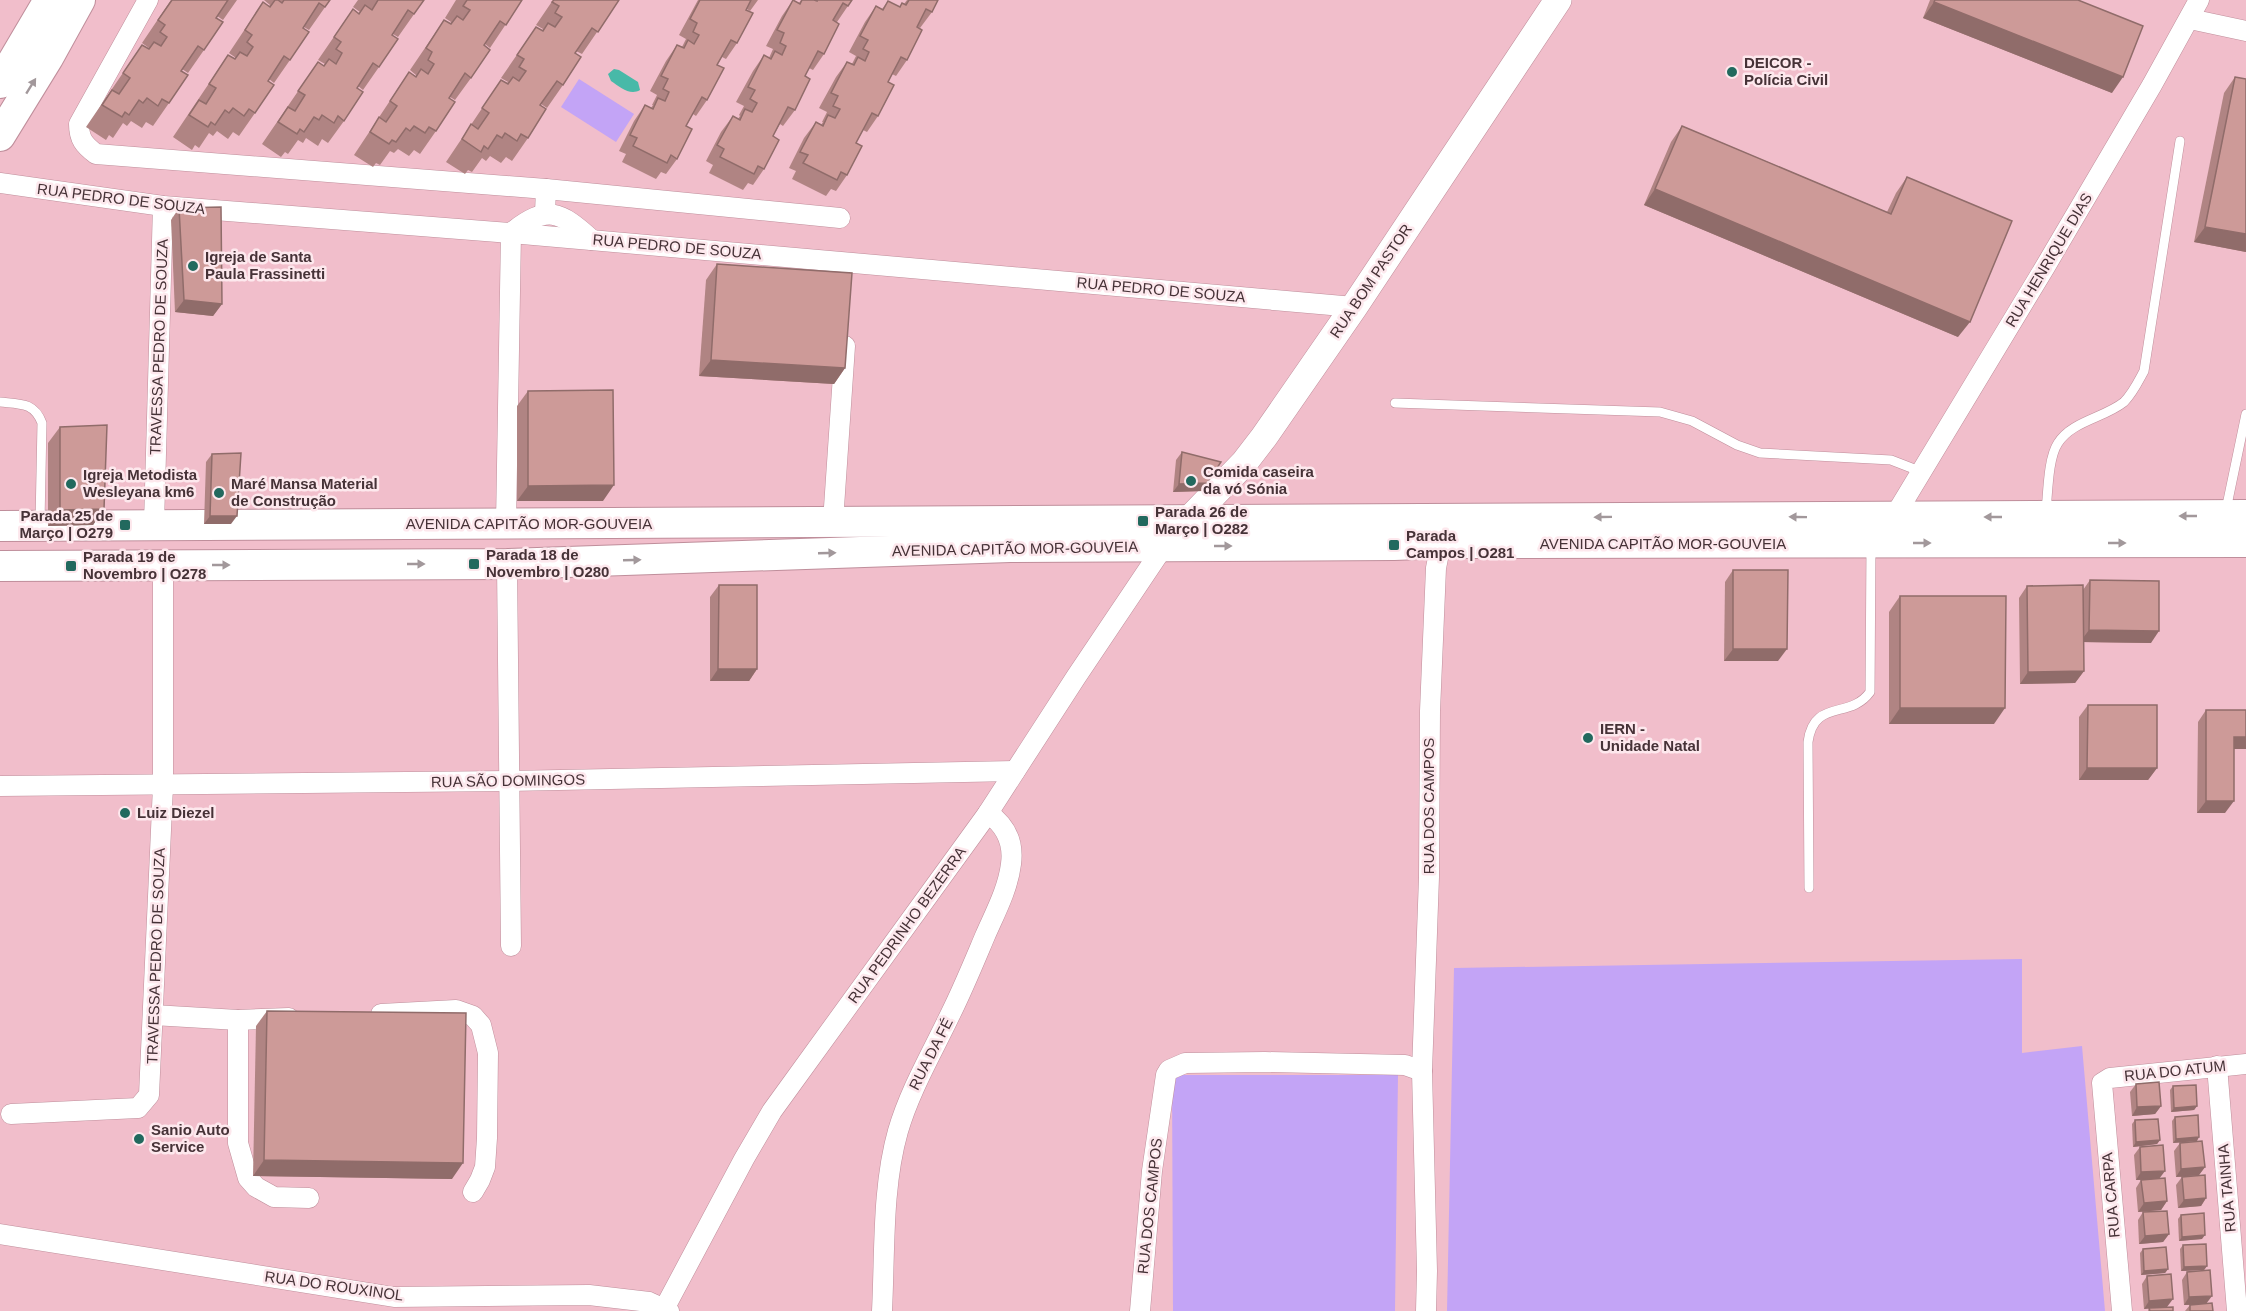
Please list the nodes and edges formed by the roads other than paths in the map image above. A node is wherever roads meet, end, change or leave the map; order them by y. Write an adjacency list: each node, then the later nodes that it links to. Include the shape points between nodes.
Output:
1 (49, 0): 8 (main road)
2 (80, 0): 9 (main road, one-way to 2)
3 (148, 0): 12 (street, via 79,124 79,136 96,154)
4 (1558, 0): 20 (main road, RUA BOM PASTOR)
5 (2199, 0): 6 (street, RUA HENRIQUE DIAS)
6 (2190, 19): 7 (street); 26 (street, RUA HENRIQUE DIAS)
7 (2246, 31)
8 (0, 83)
9 (0, 136)
10 (2180, 141): 28 (lane, via 2144,371 2123,402 2072,429 2058,442 2053,453)
11 (0, 183): 13 (street, RUA PEDRO DE SOUZA)
12 (546, 189): 14 (street); 15 (street)
13 (163, 206): 16 (street, RUA PEDRO DE SOUZA); 32 (street, TRAVESSA PEDRO DE SOUZA)
14 (545, 213): 16 (street, via 526,220); 17 (street, via 575,224)
15 (840, 218)
16 (511, 233): 17 (street, RUA PEDRO DE SOUZA); 33 (street)
17 (592, 240): 18 (street, RUA PEDRO DE SOUZA)
18 (850, 263): 19 (street); 20 (street, RUA PEDRO DE SOUZA)
19 (849, 286)
20 (1354, 308): 30 (main road, RUA BOM PASTOR, via 1258,446)
21 (846, 322): 31 (street)
22 (0, 402): 34 (lane, via 29,405 38,412 42,423)
23 (1395, 403): 26 (lane, via 1660,412 1692,421 1760,453 1891,460)
24 (2246, 414): 25 (lane)
25 (2244, 435): 27 (lane)
26 (1922, 472): 29 (street, RUA HENRIQUE DIAS)
27 (2235, 515): 28 (main road, AVENIDA CAPITÃO MOR-GOUVEIA, one-way to 28)
28 (2045, 516): 29 (main road, AVENIDA CAPITÃO MOR-GOUVEIA, one-way to 29)
29 (1894, 517): 36 (main road, AVENIDA CAPITÃO MOR-GOUVEIA, one-way to 36)
30 (1188, 521): 31 (main road, AVENIDA CAPITÃO MOR-GOUVEIA); 36 (main road, AVENIDA CAPITÃO MOR-GOUVEIA, one-way to 30); 40 (main road, RUA BOM PASTOR)
31 (833, 522): 33 (main road, AVENIDA CAPITÃO MOR-GOUVEIA)
32 (154, 524): 33 (main road, AVENIDA CAPITÃO MOR-GOUVEIA); 34 (main road, AVENIDA CAPITÃO MOR-GOUVEIA)
33 (506, 524)
34 (39, 525): 35 (main road, AVENIDA CAPITÃO MOR-GOUVEIA)
35 (0, 526)
36 (1706, 530): 38 (main road, AVENIDA CAPITÃO MOR-GOUVEIA); 39 (main road, AVENIDA CAPITÃO MOR-GOUVEIA)
37 (2246, 542): 39 (main road, AVENIDA CAPITÃO MOR-GOUVEIA, one-way to 37)
38 (1446, 543): 40 (main road, AVENIDA CAPITÃO MOR-GOUVEIA, one-way to 38); 57 (street, RUA DOS CAMPOS, via 1437,560 1435,580)
39 (1871, 543): 49 (lane, via 1870,692 1855,705 1817,718 1810,729)
40 (1164, 546): 41 (main road, AVENIDA CAPITÃO MOR-GOUVEIA, one-way to 40, via 1010,547); 44 (street, RUA PEDRINHO BEZERRA)
41 (507, 564): 42 (main road, AVENIDA CAPITÃO MOR-GOUVEIA, one-way to 41); 45 (street)
42 (162, 565): 43 (main road, AVENIDA CAPITÃO MOR-GOUVEIA); 47 (street, TRAVESSA PEDRO DE SOUZA)
43 (0, 566)
44 (1015, 771): 45 (street, RUA SÃO DOMINGOS); 48 (street, RUA PEDRINHO BEZERRA)
45 (508, 781): 47 (street, RUA SÃO DOMINGOS); 50 (street)
46 (0, 786): 47 (street, RUA SÃO DOMINGOS)
47 (163, 786): 52 (street, TRAVESSA PEDRO DE SOUZA)
48 (988, 813): 65 (street, RUA PEDRINHO BEZERRA, via 772,1111); 66 (street, RUA DA FÉ, via 999,821 1009,838 1011,862 1003,894 952,1012 908,1099 898,1131 887,1186)
49 (1809, 888)
50 (510, 946)
51 (364, 1014): 60 (street, via 456,1010 479,1020 488,1053 487,1138 483,1173)
52 (153, 1015): 54 (street); 59 (street, TRAVESSA PEDRO DE SOUZA, via 149,1095 138,1108)
53 (307, 1017): 54 (street)
54 (238, 1020): 61 (street, via 238,1143 248,1178 274,1197)
55 (2246, 1064): 56 (street, RUA DO ATUM)
56 (2217, 1066): 58 (street, RUA DO ATUM); 70 (street, RUA TAINHA)
57 (1422, 1071): 67 (street, RUA DOS CAMPOS, via 1406,1065 1265,1062 1185,1063 1169,1070 1152,1170); 68 (street, RUA DOS CAMPOS)
58 (2105, 1080): 69 (street, RUA CARPA, via 2102,1089)
59 (12, 1114)
60 (473, 1192)
61 (309, 1198)
62 (0, 1234): 64 (street, RUA DO ROUXINOL)
63 (535, 1303): 64 (street, RUA DO ROUXINOL); 65 (street, RUA DO ROUXINOL, via 589,1295 649,1302)
64 (389, 1304)
65 (666, 1310)
66 (882, 1311)
67 (1140, 1311)
68 (1426, 1311)
69 (2122, 1311)
70 (2237, 1311)

